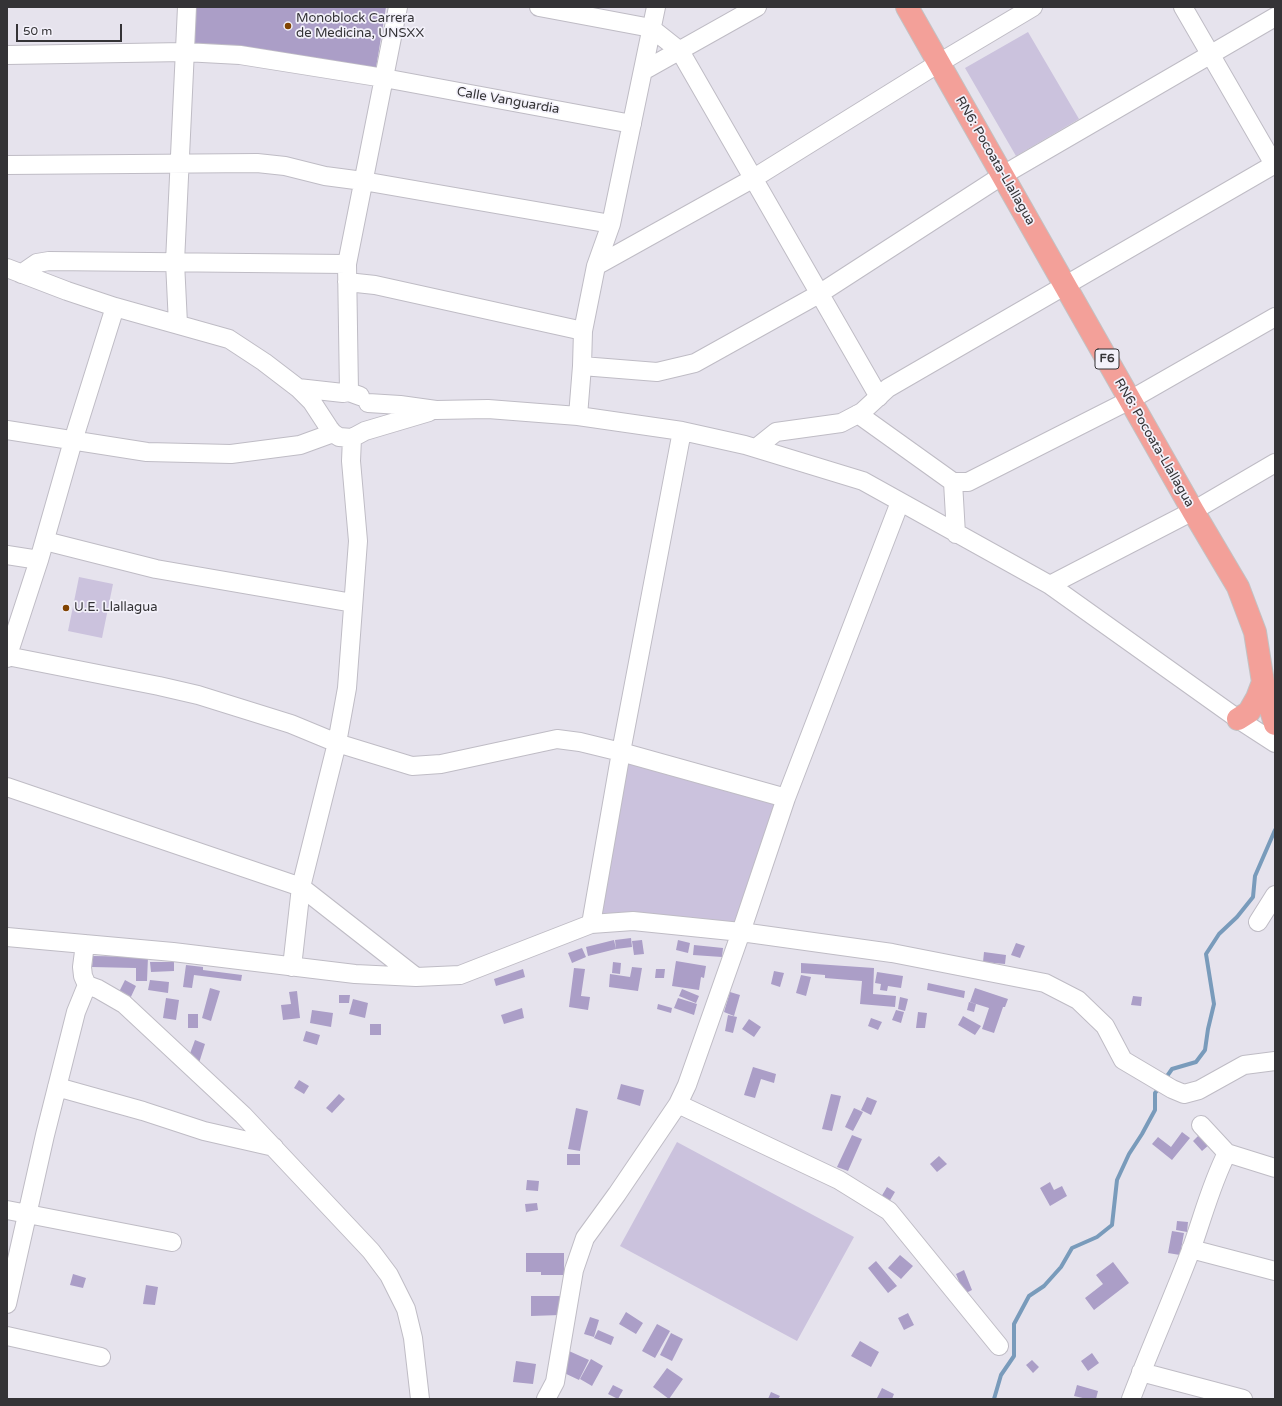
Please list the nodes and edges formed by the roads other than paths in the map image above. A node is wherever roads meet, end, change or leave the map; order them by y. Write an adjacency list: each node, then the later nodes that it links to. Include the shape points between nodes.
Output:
1 (187, 7): 12 (street)
2 (398, 7): 17 (street)
3 (539, 7): 10 (street)
4 (656, 7): 10 (street)
5 (757, 7): 11 (street)
6 (907, 7): 15 (highway, RN6: Pocoata-Llallagua / F6)
7 (1033, 7): 15 (street)
8 (1183, 7): 13 (street)
9 (1275, 17): 13 (street)
10 (652, 28): 11 (street); 16 (street)
11 (680, 51): 16 (street); 23 (street)
12 (184, 52): 14 (street, Calle Vanguardia); 17 (street, Calle Vanguardia, via 240,55); 19 (street)
13 (1211, 54): 21 (street); 22 (street)
14 (7, 55)
15 (939, 63): 22 (highway, RN6: Pocoata-Llallagua / F6); 23 (street)
16 (643, 70): 18 (street)
17 (384, 78): 18 (street, Calle Vanguardia); 24 (street)
18 (632, 124): 25 (street)
19 (180, 163): 20 (street); 24 (street, via 257,163); 26 (street)
20 (7, 164)
21 (1275, 165): 31 (street)
22 (1003, 176): 31 (highway, RN6: Pocoata-Llallagua / F6); 32 (street)
23 (754, 178): 28 (street); 32 (street)
24 (363, 182): 25 (street); 27 (street)
25 (611, 224): 28 (street)
26 (176, 262): 27 (street); 29 (street, via 49,261); 35 (street)
27 (347, 264): 30 (street)
28 (596, 266): 36 (street)
29 (14, 271): 33 (street)
30 (347, 282): 36 (street, via 374,285); 39 (street)
31 (1066, 286): 40 (street, via 888,388); 41 (highway, RN6: Pocoata-Llallagua / F6)
32 (819, 294): 37 (street, via 696,363 657,372); 40 (street)
33 (115, 307): 35 (street); 50 (street)
34 (1275, 317): 41 (street)
35 (178, 324): 38 (street, via 229,339)
36 (583, 331): 37 (street)
37 (582, 366): 45 (street)
38 (298, 388): 39 (street); 46 (street, via 312,402)
39 (346, 393): 42 (street, via 357,394); 46 (street, via 332,399 326,409)
40 (879, 397): 44 (street)
41 (1130, 400): 53 (street, via 968,482); 55 (highway, RN6: Pocoata-Llallagua / F6)
42 (368, 403): 43 (street); 49 (street, via 370,422)
43 (436, 410): 45 (street, via 488,409); 49 (street)
44 (858, 414): 51 (street, via 841,423 776,432); 53 (street)
45 (578, 416): 48 (street)
46 (329, 427): 49 (street, via 339,436); 50 (street, via 300,446 231,454 147,452)
47 (7, 430): 50 (street)
48 (682, 431): 51 (street); 68 (street)
49 (359, 435): 61 (street, via 351,461 358,541)
50 (73, 441): 57 (street)
51 (756, 448): 54 (street, via 863,481)
52 (1275, 463): 55 (street)
53 (953, 482): 56 (street)
54 (900, 502): 56 (street); 70 (street)
55 (1194, 511): 60 (street); 63 (highway, RN6: Pocoata-Llallagua / F6, via 1238,586 1255,632)
56 (956, 534): 60 (street)
57 (45, 541): 59 (street); 61 (street, via 156,569)
58 (7, 555): 59 (street)
59 (39, 560): 62 (street)
60 (1050, 585): 64 (street)
61 (353, 603): 66 (street, via 347,688)
62 (7, 657): 66 (street, via 198,695 291,724)
63 (1263, 682): 64 (highway, via 1249,712); 65 (highway, RN6: Pocoata-Llallagua / F6)
64 (1238, 719): 67 (street)
65 (1275, 724)
66 (337, 743): 68 (street, via 412,766 441,764 557,739); 71 (street)
67 (1275, 743)
68 (621, 752): 70 (street); 74 (street)
69 (7, 787): 71 (street)
70 (786, 798): 75 (street)
71 (301, 887): 78 (street); 79 (street)
72 (1275, 895): 73 (street)
73 (1258, 922)
74 (591, 924): 75 (street, via 633,921); 79 (street, via 460,975)
75 (741, 932): 81 (street, via 892,953 1045,983 1078,1000 1105,1026 1123,1060 1184,1094 1199,1090 1244,1065); 83 (street)
76 (7, 937): 77 (street)
77 (84, 944): 78 (street); 80 (street, via 83,976)
78 (292, 967): 79 (street)
79 (416, 977)
80 (87, 985): 82 (street, via 76,1012); 85 (street, via 124,1004)
81 (1275, 1061)
82 (57, 1087): 85 (street, via 204,1131); 89 (street)
83 (678, 1104): 95 (street, via 839,1180 889,1211); 99 (street, via 584,1238 574,1270 554,1382)
84 (1201, 1125): 86 (street)
85 (274, 1147): 98 (street, via 371,1251 389,1275 406,1309 413,1338)
86 (1227, 1153): 87 (street); 91 (street, via 1212,1187)
87 (1275, 1168)
88 (7, 1210): 89 (street)
89 (27, 1214): 90 (street); 93 (street)
90 (172, 1242)
91 (1191, 1249): 92 (street); 97 (street)
92 (1275, 1270)
93 (7, 1304)
94 (7, 1336): 96 (street)
95 (999, 1346)
96 (101, 1357)
97 (1141, 1372): 100 (street); 101 (street)
98 (420, 1399)
99 (546, 1399)
100 (1131, 1399)
101 (1243, 1399)

